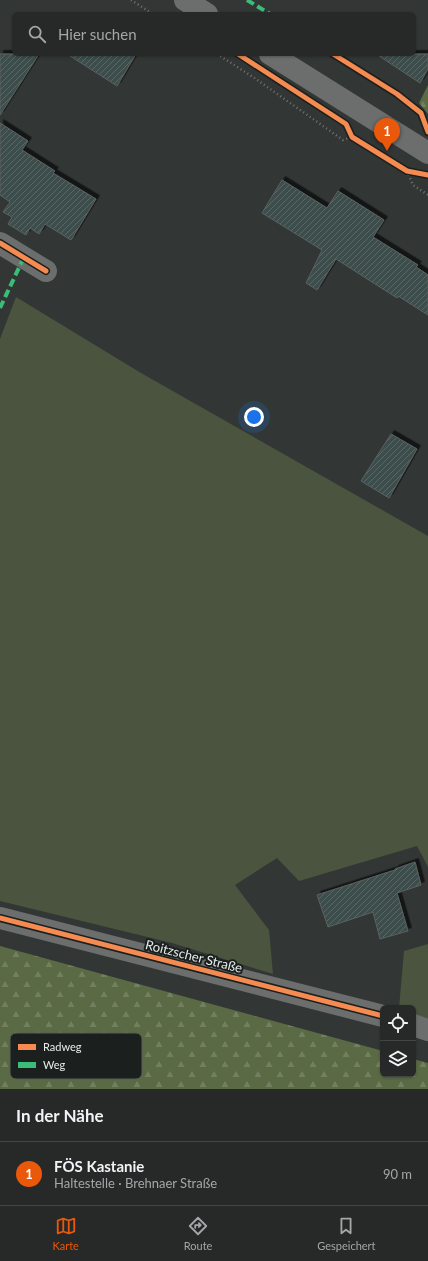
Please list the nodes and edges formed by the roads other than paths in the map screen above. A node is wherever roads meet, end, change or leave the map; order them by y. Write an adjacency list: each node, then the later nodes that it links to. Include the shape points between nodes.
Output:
1 (185, 0): 2 (street)
2 (204, 12)
3 (273, 56): 4 (street)
4 (428, 153)
5 (0, 243): 6 (street)
6 (46, 271)
7 (0, 918): 8 (street, Roitzscher Straße)
8 (380, 1015)
9 (416, 1027): 10 (street)
10 (428, 1030)

